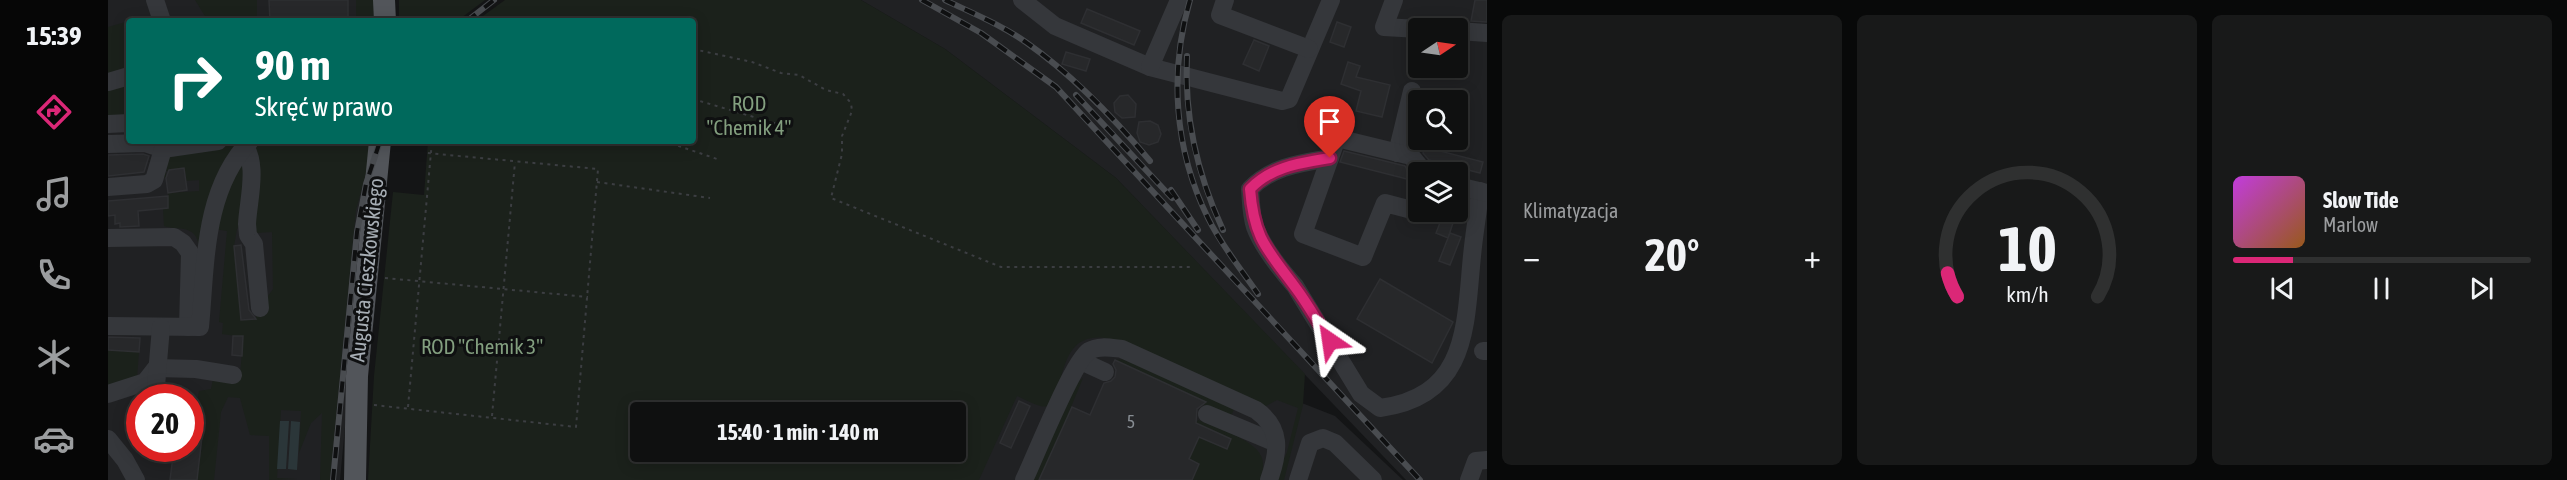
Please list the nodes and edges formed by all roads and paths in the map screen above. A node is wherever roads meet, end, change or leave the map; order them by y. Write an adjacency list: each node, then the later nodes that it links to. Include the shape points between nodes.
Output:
1 (155, 0): 8 (lane)
2 (384, 0): 9 (main road)
3 (1022, 0): 15 (lane, via 1055,26)
4 (1179, 0): 15 (lane)
5 (1225, 0): 13 (lane, via 1220,15)
6 (1332, 0): 13 (lane)
7 (1394, 0): 10 (lane, via 1384,27)
8 (161, 18)
9 (385, 18)
10 (1408, 28)
11 (1468, 32): 12 (lane)
12 (1487, 33)
13 (1309, 49): 15 (lane, via 1289,99 1282,101)
14 (696, 50): 46 (path, via 799,75 826,90 843,94 852,111 842,136 842,154 831,198 1002,267)
15 (1150, 67)
16 (126, 77): 17 (lane)
17 (108, 82)
18 (696, 100): 22 (path)
19 (1408, 108): 34 (lane)
20 (126, 123): 21 (lane)
21 (108, 124)
22 (781, 125)
23 (126, 143): 24 (lane)
24 (108, 144)
25 (150, 144): 32 (lane)
26 (197, 144): 32 (lane)
27 (244, 144): 54 (lane, via 215,200 200,327)
28 (246, 144): 51 (lane, via 251,166 248,233 254,244)
29 (380, 144): 61 (main road, Augusta Cieszkowskiego)
30 (431, 144): 33 (path)
31 (673, 144): 36 (path)
32 (163, 149): 40 (lane, via 154,180)
33 (429, 153): 37 (path); 48 (path)
34 (1397, 153): 35 (lane, via 1337,138); 38 (lane, via 1410,156)
35 (1330, 158): 42 (lane, via 1280,168 1262,176 1250,189 1253,219 1266,247 1295,286 1361,394 1380,408 1400,405 1431,388 1447,373 1460,351); 44 (lane, via 1303,234 1363,256 1385,203)
36 (720, 160)
37 (515, 162): 39 (path, via 598,169); 49 (path)
38 (1415, 162)
39 (597, 182): 43 (path); 50 (path)
40 (108, 187)
41 (1468, 188): 42 (lane)
42 (1484, 192)
43 (710, 198)
44 (1408, 209)
45 (108, 238): 54 (lane, via 174,237 183,243 190,254)
46 (1194, 267)
47 (376, 278): 48 (path)
48 (419, 281): 49 (path); 62 (path)
49 (503, 288): 50 (path); 64 (path)
50 (588, 297): 64 (path, via 576,427)
51 (260, 308)
52 (108, 327): 53 (lane)
53 (160, 327): 54 (lane); 56 (lane)
54 (188, 327)
55 (1081, 361): 57 (lane); 66 (lane, via 1090,351 1104,347 1122,349 1256,410 1269,420); 72 (lane)
56 (156, 368): 58 (lane); 59 (lane); 60 (lane, via 145,382)
57 (1105, 372)
58 (233, 375)
59 (155, 384)
60 (108, 394)
61 (363, 402): 62 (path); 70 (main road, Augusta Cieszkowskiego, via 351,412); 71 (main road, Augusta Cieszkowskiego)
62 (408, 407): 64 (path)
63 (1207, 414): 66 (lane)
64 (492, 417)
65 (108, 439): 69 (lane)
66 (1276, 443): 73 (lane)
67 (1487, 460): 75 (lane, via 1476,461)
68 (1301, 479): 74 (lane, via 1310,443 1323,438 1335,443)
69 (136, 480)
70 (344, 480)
71 (355, 480)
72 (1024, 480)
73 (1269, 480)
74 (1373, 480)
75 (1469, 480)

